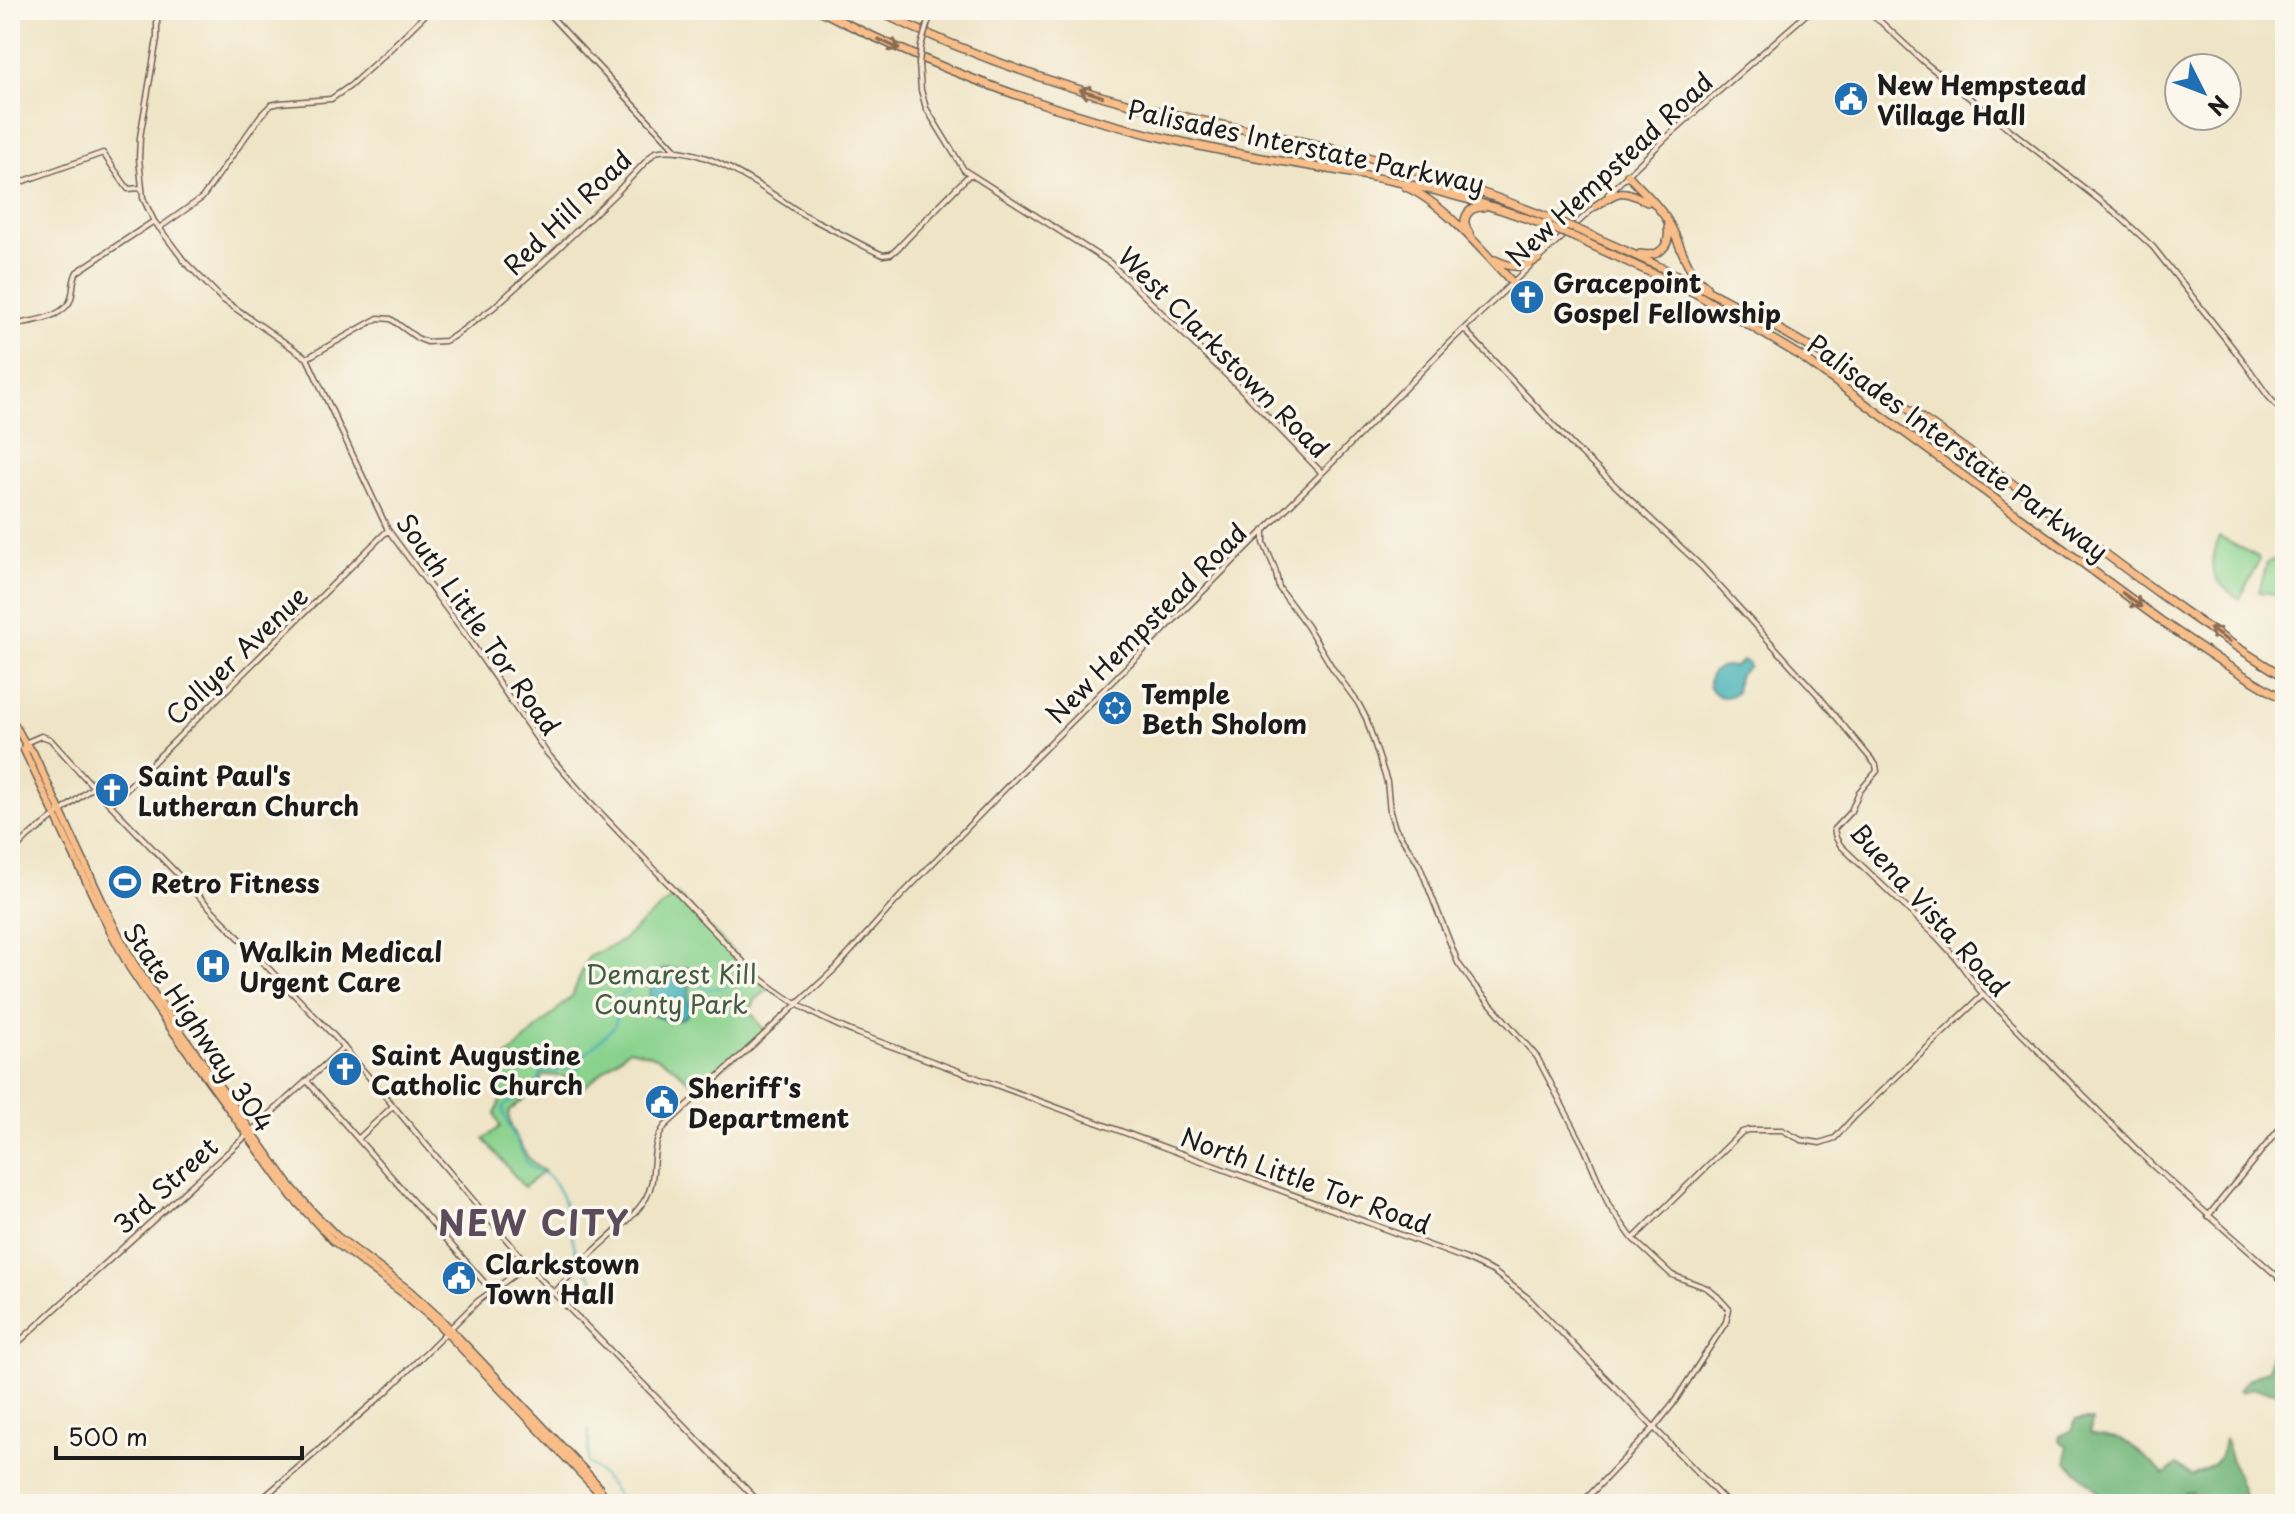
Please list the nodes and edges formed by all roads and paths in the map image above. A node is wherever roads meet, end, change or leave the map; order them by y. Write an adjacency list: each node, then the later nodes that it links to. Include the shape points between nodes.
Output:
1 (157, 10): 14 (street, via 139,150)
2 (430, 10): 19 (street, via 331,99 271,105 202,198)
3 (545, 10): 9 (street)
4 (819, 10): 11 (highway, Palisades Interstate Parkway, one-way to 11, via 936,65 1063,111 1204,147)
5 (875, 10): 20 (highway, Palisades Interstate Parkway, one-way to 5, bridge, via 1390,163 1057,83)
6 (933, 10): 10 (street, West Clarkstown Road, bridge, via 919,64 921,90 926,108)
7 (1811, 10): 12 (street, New Hempstead Road)
8 (1868, 10): 28 (street, via 1924,62 2153,247)
9 (678, 152): 10 (street, via 708,158 883,255 898,248); 27 (street, Red Hill Road, via 655,152 493,308 445,341 427,342 391,319 378,318)
10 (970, 174): 29 (street, West Clarkstown Road, via 1110,263)
11 (1362, 175): 17 (highway, Palisades Interstate Parkway); 23 (highway, via 1407,187 1428,199)
12 (1627, 176): 15 (highway); 16 (street, New Hempstead Road); 24 (highway, via 1666,218 1694,276)
13 (10, 186): 14 (street, via 103,153 128,189)
14 (141, 188): 18 (street)
15 (1647, 202): 16 (highway, via 1622,192); 20 (highway, via 1668,229 1668,242 1659,253 1642,255)
16 (1596, 206): 21 (street, New Hempstead Road)
17 (1527, 218): 22 (highway, via 1480,207 1467,214 1467,231); 33 (highway, Palisades Interstate Parkway, one-way to 33, bridge, via 1695,293 1789,348 2164,623)
18 (154, 221): 19 (street); 25 (street, via 77,272 71,298 59,311)
19 (159, 228): 27 (street, via 222,299)
20 (1592, 236): 24 (highway, Palisades Interstate Parkway)
21 (1538, 259): 22 (highway, via 1518,267); 23 (street, New Hempstead Road)
22 (1495, 260): 23 (highway)
23 (1514, 282): 26 (street, New Hempstead Road)
24 (1746, 310): 32 (highway, Palisades Interstate Parkway, one-way to 24, via 2195,619 1913,412)
25 (10, 326)
26 (1464, 329): 29 (street, New Hempstead Road); 40 (street, Buena Vista Road, via 1573,446 1696,560 1876,765 1851,811 1834,829 1836,838 1946,947)
27 (307, 358): 30 (street, South Little Tor Road)
28 (2285, 415)
29 (1322, 473): 31 (street, New Hempstead Road)
30 (388, 530): 37 (street, Collyer Avenue); 41 (street, South Little Tor Road, via 559,766 751,970)
31 (1264, 532): 41 (street, New Hempstead Road, via 1029,764); 49 (street, via 1279,588 1366,718 1395,828 1419,864 1452,953 1537,1057 1609,1206)
32 (2285, 677)
33 (2285, 700)
34 (10, 716): 35 (main road, State Highway 304)
35 (25, 743): 36 (street, via 48,737); 38 (main road, State Highway 304)
36 (93, 787): 37 (street); 38 (street)
37 (110, 805): 42 (street)
38 (58, 814): 39 (street); 46 (main road, State Highway 304, via 132,972)
39 (10, 855)
40 (1983, 995): 48 (street, Buena Vista Road); 49 (street, via 1835,1138 1820,1143 1782,1130 1742,1132)
41 (798, 1005): 53 (street, New Hempstead Road, via 665,1126 655,1145 644,1201); 56 (street, North Little Tor Road, via 853,1032 1481,1265 1517,1287)
42 (344, 1047): 43 (street, 3rd Street); 44 (street)
43 (307, 1081): 46 (street, 3rd Street); 47 (street)
44 (393, 1106): 47 (street); 50 (street)
45 (2285, 1122): 48 (street)
46 (249, 1133): 54 (main road, State Highway 304, via 324,1224 419,1298); 55 (street, 3rd Street)
47 (358, 1139): 52 (street)
48 (2208, 1216): 51 (street, Buena Vista Road)
49 (1633, 1239): 56 (street, via 1672,1275 1707,1288 1729,1309 1703,1360)
50 (528, 1265): 52 (street); 53 (street)
51 (2285, 1283)
52 (491, 1290): 54 (street)
53 (554, 1293): 59 (street)
54 (448, 1329): 57 (main road, State Highway 304, via 576,1461); 58 (street, via 392,1386)
55 (10, 1350)
56 (1653, 1429): 60 (street); 61 (street, North Little Tor Road)
57 (608, 1502)
58 (256, 1504)
59 (761, 1504)
60 (1581, 1504)
61 (1728, 1504)

